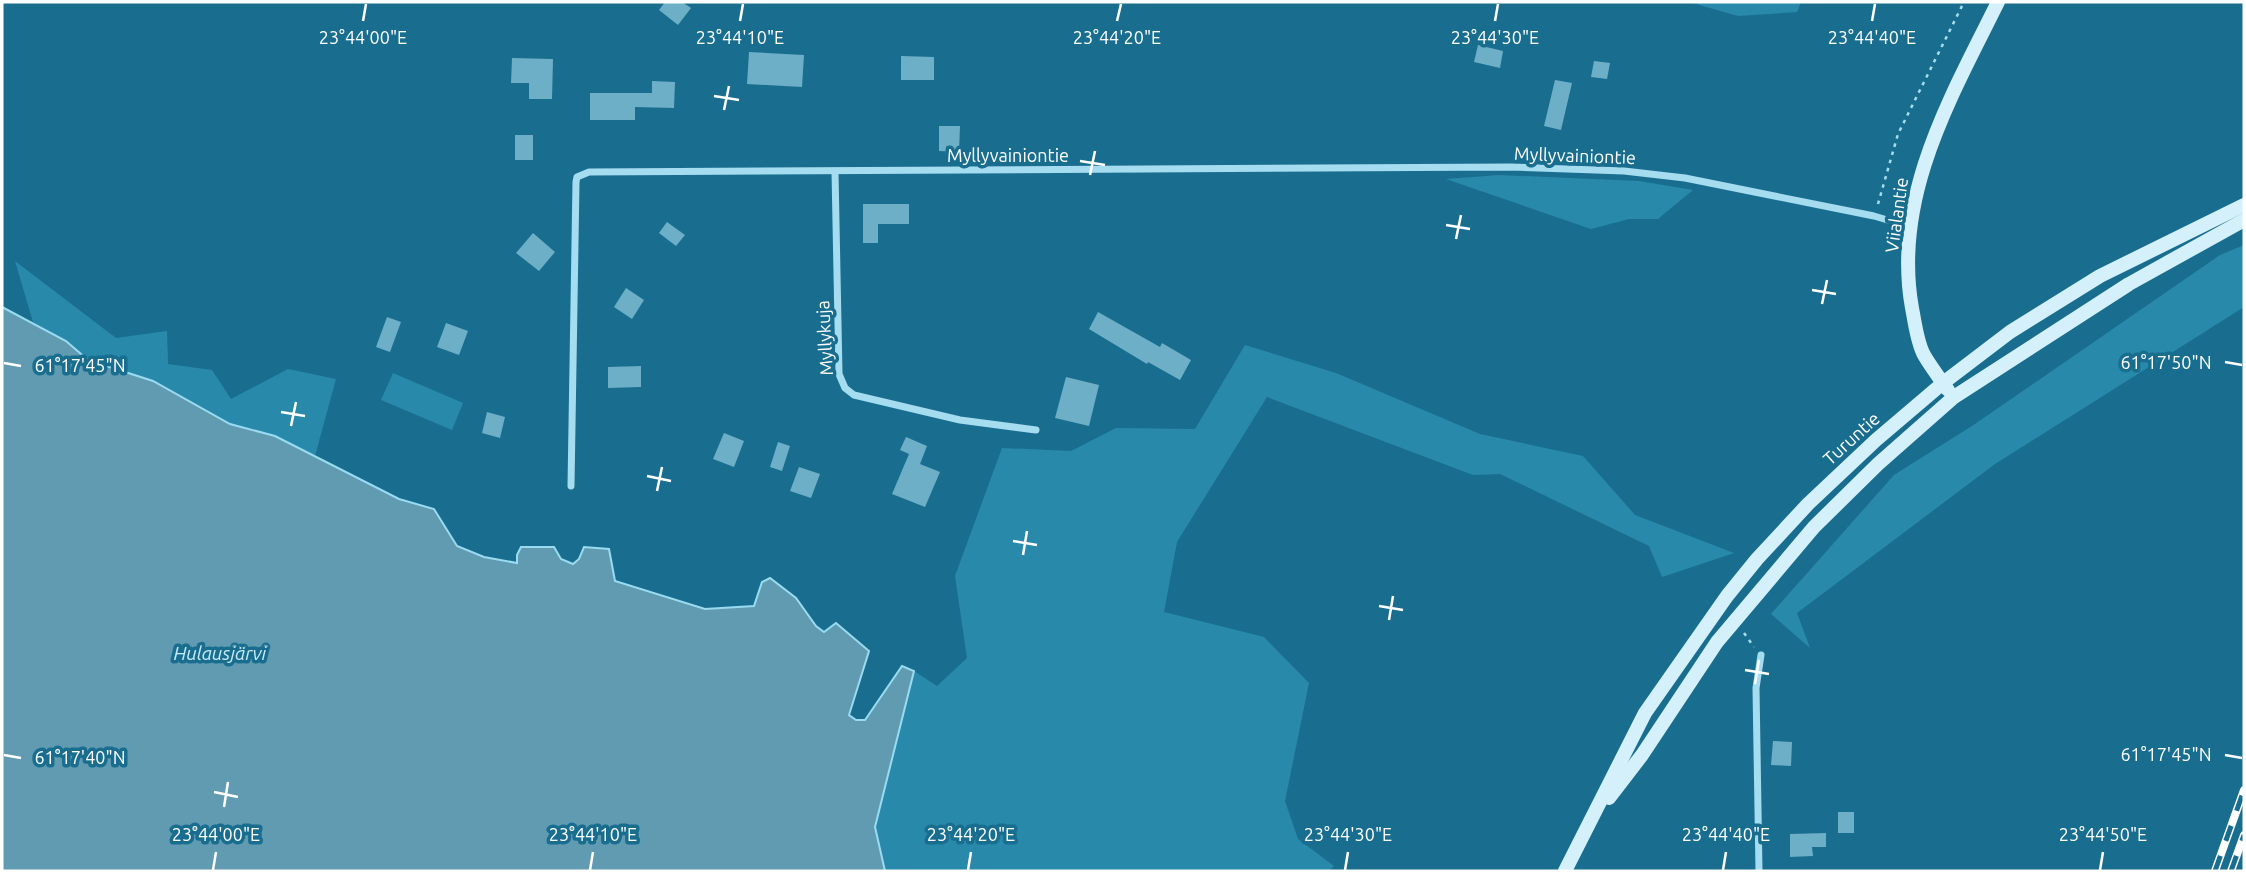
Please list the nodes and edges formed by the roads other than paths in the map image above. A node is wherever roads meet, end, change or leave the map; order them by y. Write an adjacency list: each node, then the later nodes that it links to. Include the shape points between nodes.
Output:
1 (1998, 2): 5 (main road, Viialantie, via 1940,121 1919,182)
2 (835, 172): 5 (street, Myllyvainiontie, via 1512,167 1624,171 1698,181 1874,216); 8 (street, Myllykuja, via 839,374 845,388 854,395 960,420); 9 (street, Myllyvainiontie, via 589,172 577,177)
3 (2244, 205): 6 (main road, Turuntie, via 2100,276 2010,332)
4 (2244, 220): 7 (main road, Turuntie, via 2129,284)
5 (1911, 228): 6 (main road, Viialantie, via 1909,292 1914,320 1923,353)
6 (1943, 383): 7 (main road, Viialantie); 11 (main road, Turuntie, via 1808,504 1735,587 1645,713)
7 (1954, 397): 11 (main road, Turuntie, via 1814,527 1717,642)
8 (1036, 430)
9 (571, 486)
10 (1761, 655): 13 (street, via 1756,688)
11 (1595, 816): 12 (main road, Turuntie)
12 (1565, 871)
13 (1759, 871)

